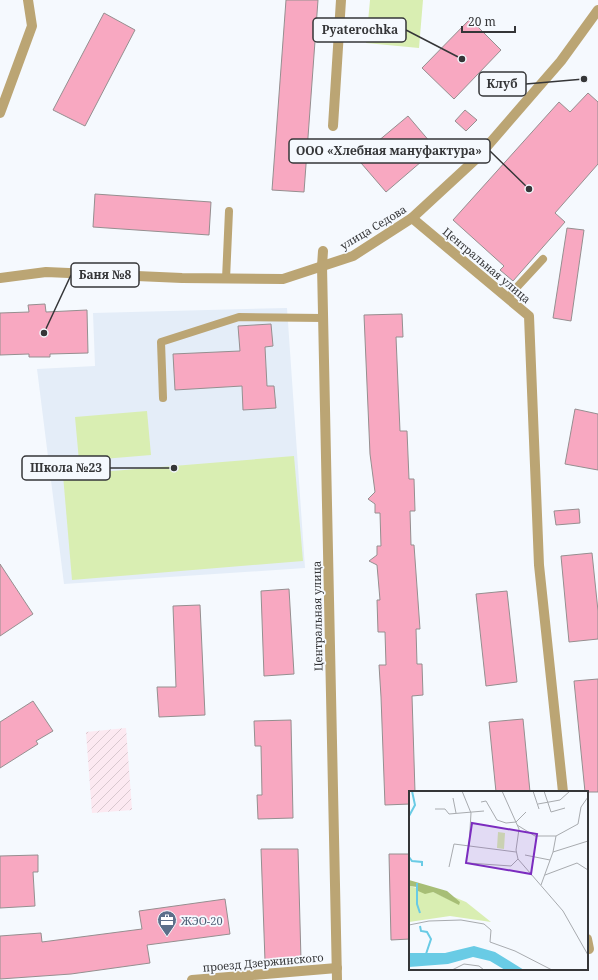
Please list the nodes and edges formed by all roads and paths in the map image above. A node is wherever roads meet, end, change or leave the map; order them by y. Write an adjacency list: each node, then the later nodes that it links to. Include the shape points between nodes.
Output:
1 (28, 0): 4 (street, via 32,26)
2 (341, 0): 5 (street)
3 (598, 10): 7 (street, улица Седова, via 562,61 477,158)
4 (0, 113)
5 (333, 126)
6 (229, 211): 12 (lane)
7 (412, 218): 10 (street, улица Седова, via 353,256); 13 (street, Центральная улица)
8 (323, 251): 10 (street, Центральная улица)
9 (543, 259): 13 (lane)
10 (322, 266): 12 (street, улица Седова, via 283,279); 14 (street, Центральная улица)
11 (0, 278): 12 (street, улица Седова, via 46,272)
12 (226, 279)
13 (508, 298): 16 (street, Центральная улица, via 529,316 539,565)
14 (323, 318): 15 (lane, via 239,317 161,342); 19 (street, Центральная улица)
15 (163, 398)
16 (563, 791)
17 (588, 944): 18 (street)
18 (589, 949)
19 (337, 968): 20 (street, проезд Дзержинского); 21 (street, Центральная улица)
20 (192, 980)
21 (337, 980)

